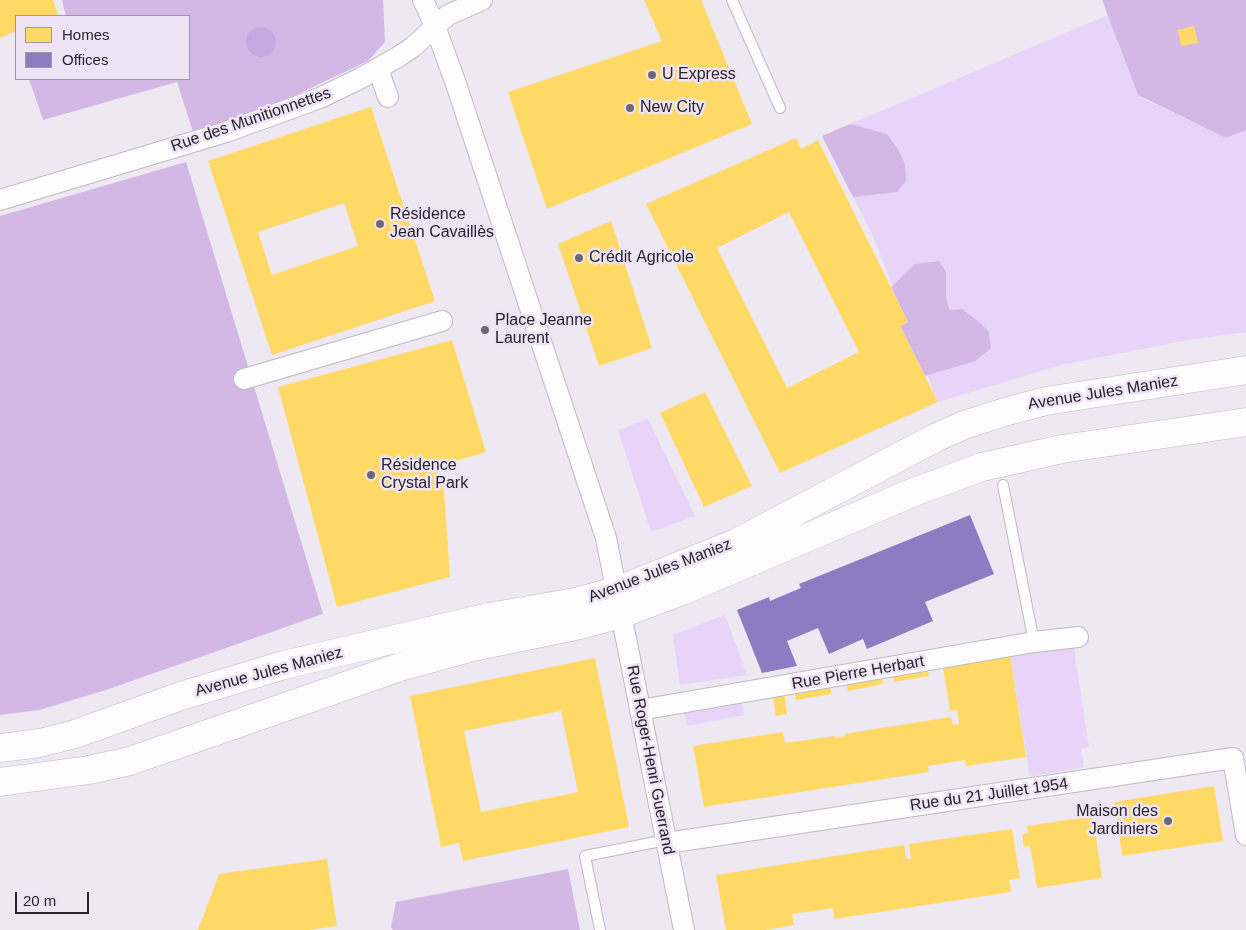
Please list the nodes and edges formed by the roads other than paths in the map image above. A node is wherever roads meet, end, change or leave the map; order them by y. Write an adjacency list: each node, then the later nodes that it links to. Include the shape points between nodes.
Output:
1 (423, 0): 4 (street)
2 (482, 0): 4 (street, Rue des Munitionnettes, via 448,15)
3 (732, 0): 7 (lane)
4 (435, 26): 5 (street, Rue des Munitionnettes, via 413,47); 14 (street, via 606,538)
5 (378, 69): 6 (street); 8 (street, Rue des Munitionnettes, via 320,98 226,132)
6 (388, 97)
7 (780, 108)
8 (0, 200)
9 (442, 320): 11 (street)
10 (1246, 370): 14 (main road, Avenue Jules Maniez, via 1046,401 964,425)
11 (244, 379)
12 (1246, 422): 14 (main road, Avenue Jules Maniez, via 1062,449 982,467 914,492 682,591)
13 (1003, 485): 16 (lane)
14 (618, 602): 17 (street, Rue Roger-Henri Guerrand); 18 (main road, Avenue Jules Maniez, via 575,602 489,617 284,665 181,696 75,734); 19 (main road, Avenue Jules Maniez, via 436,656 130,761)
15 (1078, 637): 16 (street, Rue Pierre Herbart)
16 (1034, 642): 17 (street, Rue Pierre Herbart)
17 (640, 710): 21 (street, Rue Roger-Henri Guerrand)
18 (0, 748)
19 (0, 782)
20 (1246, 836): 21 (street, Rue du 21 Juillet 1954, via 1233,758)
21 (666, 842): 22 (lane, via 585,856); 23 (street, Rue Roger-Henri Guerrand)
22 (600, 930)
23 (684, 930)

